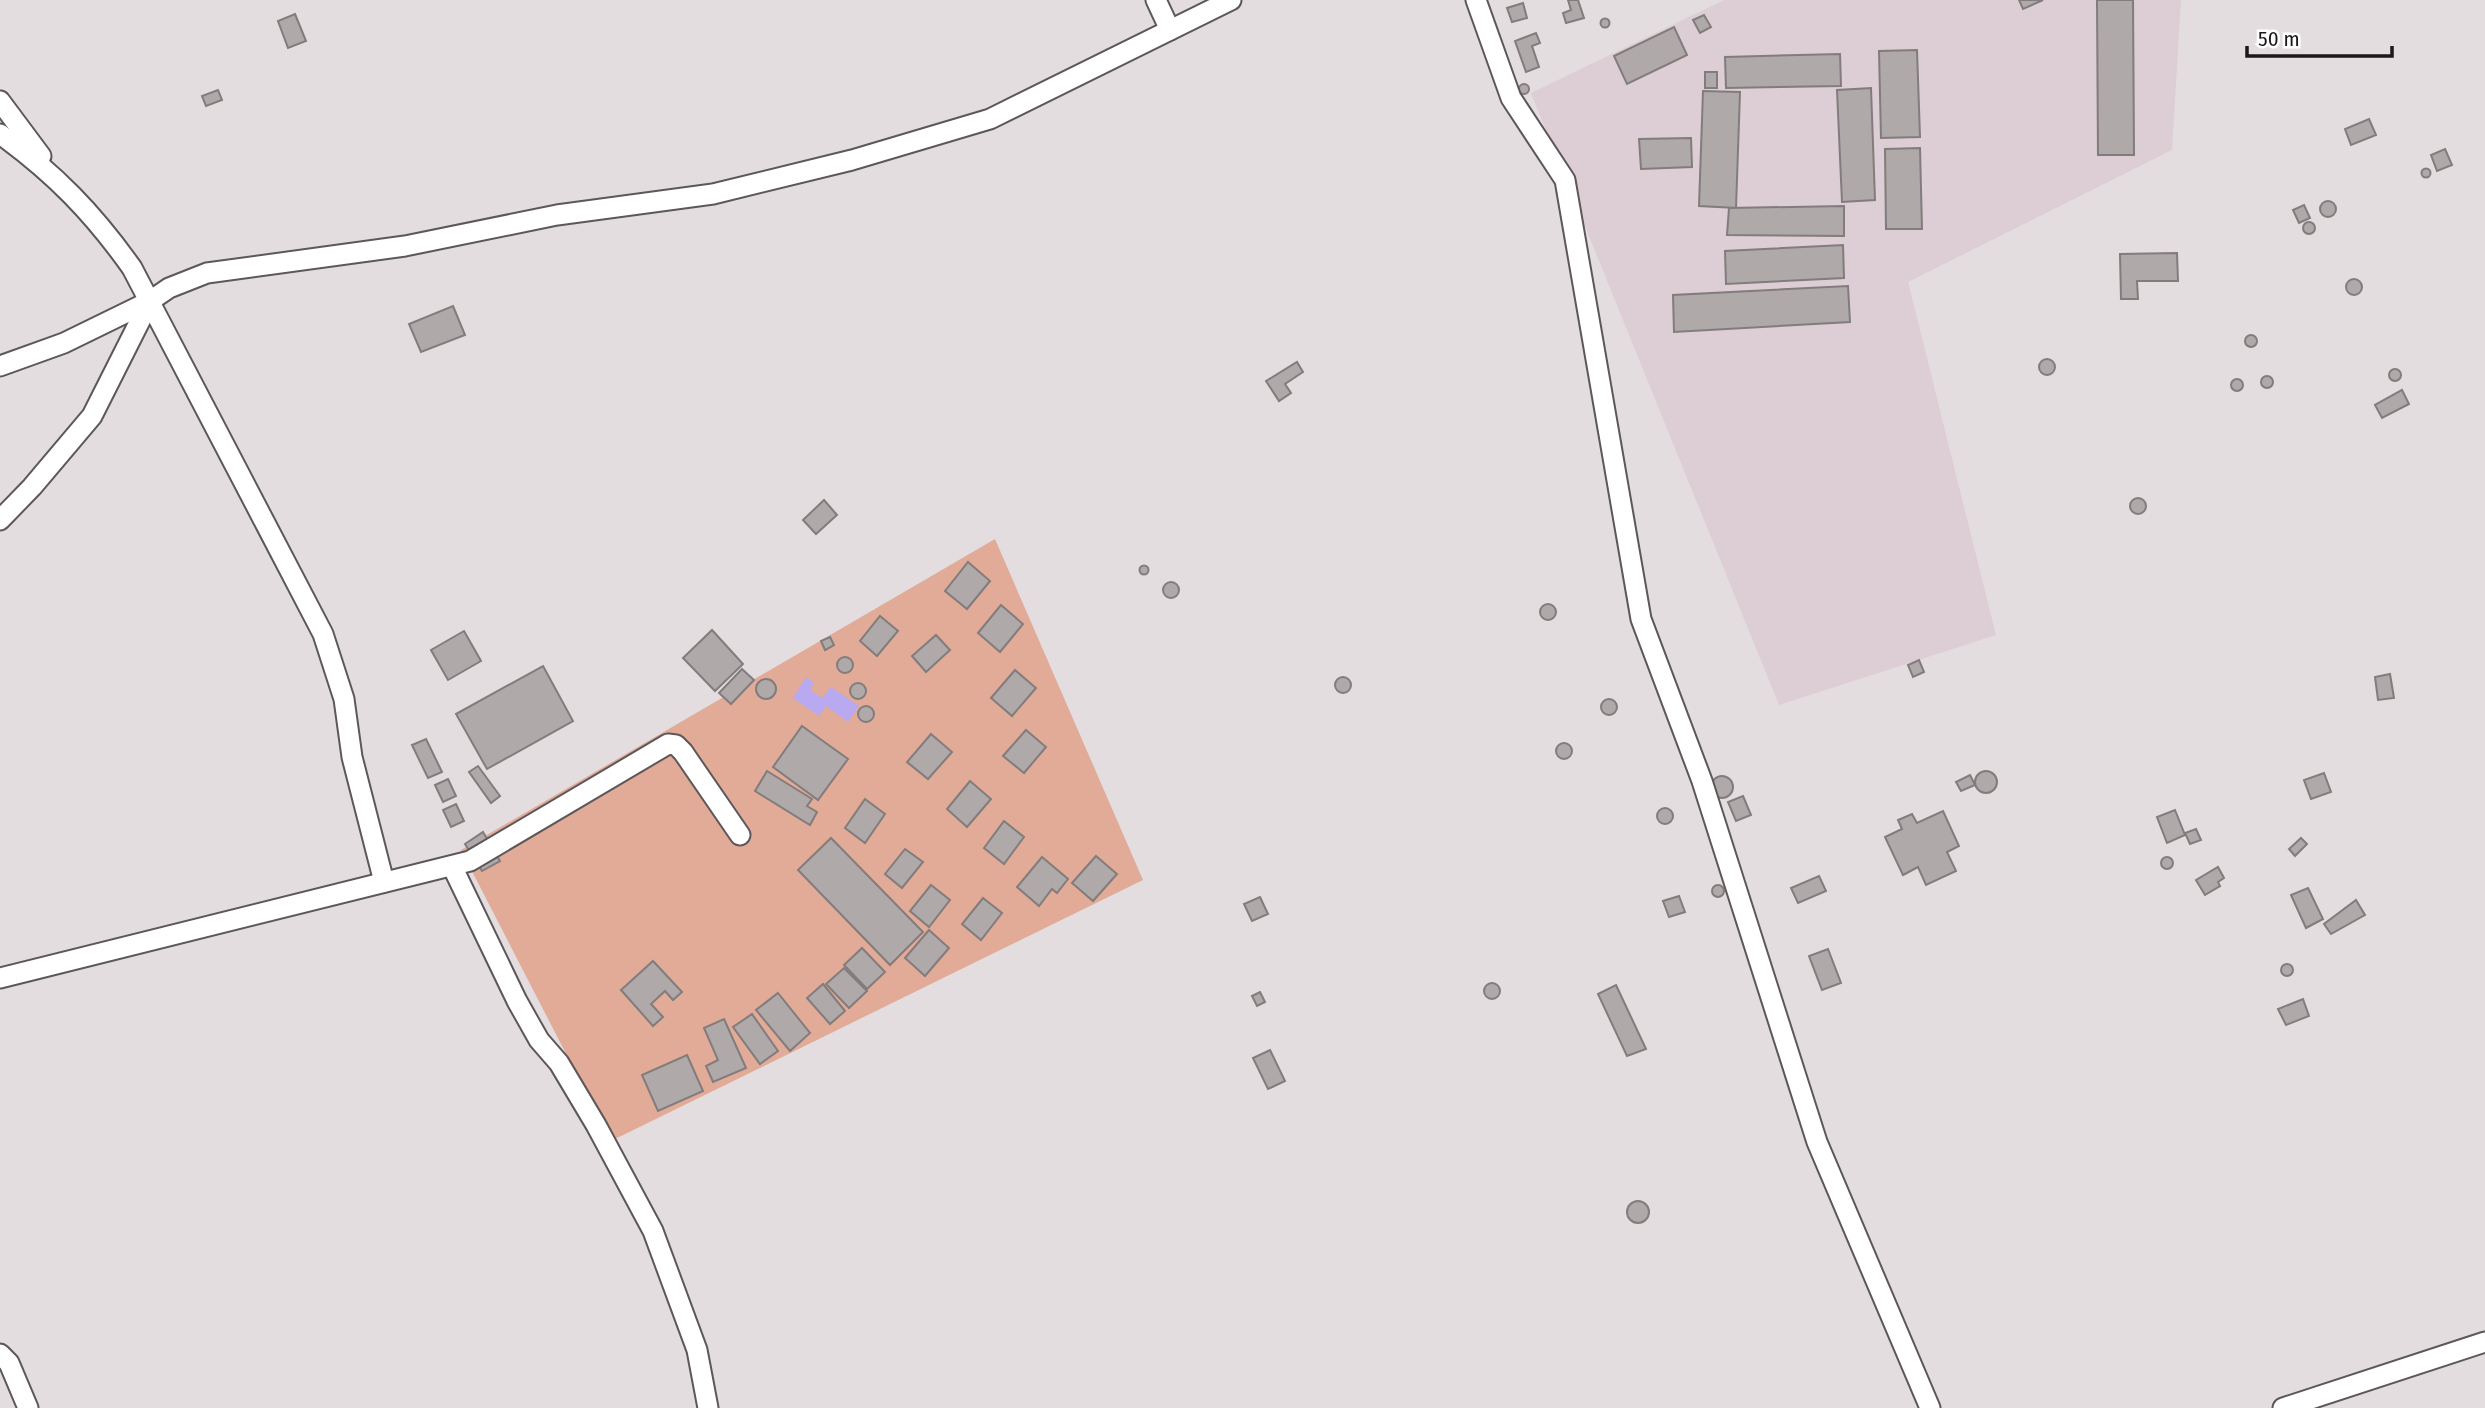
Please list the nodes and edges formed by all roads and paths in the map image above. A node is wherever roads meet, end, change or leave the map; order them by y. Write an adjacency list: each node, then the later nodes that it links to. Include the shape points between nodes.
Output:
1 (1156, 0): 4 (street)
2 (1231, 0): 4 (street)
3 (1476, 0): 19 (street, via 1511,98 1565,180 1641,619 1702,781 1817,1142)
4 (1170, 30): 8 (street, via 990,119 852,160 713,194 557,215 405,246 207,273)
5 (0, 101): 7 (street)
6 (0, 134): 7 (street)
7 (62, 183): 8 (street, via 109,236)
8 (150, 301): 9 (street, via 64,343); 10 (street, via 92,416); 13 (street, via 323,634 344,699 352,757)
9 (0, 366)
10 (0, 520)
11 (740, 835): 12 (street, via 683,752 668,744 470,862)
12 (452, 866): 13 (street); 18 (street, via 533,1031 572,1084 653,1231 697,1350)
13 (384, 882): 14 (street)
14 (0, 978)
15 (2485, 1342): 20 (street)
16 (0, 1354): 17 (street, via 9,1363)
17 (29, 1408)
18 (708, 1408)
19 (1930, 1408)
20 (2283, 1408)

